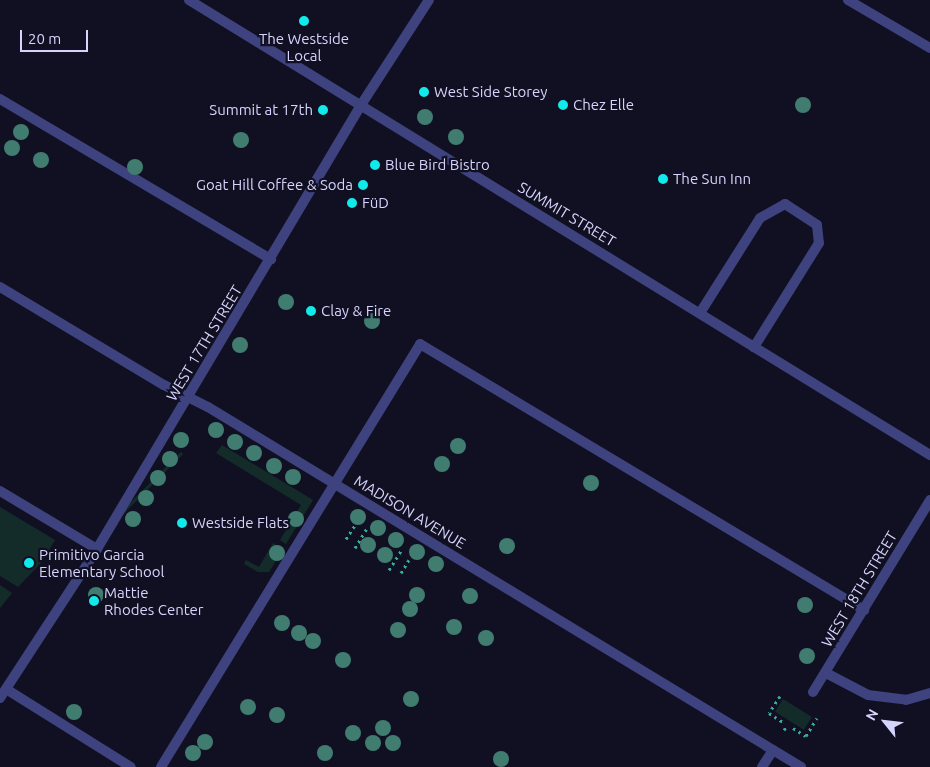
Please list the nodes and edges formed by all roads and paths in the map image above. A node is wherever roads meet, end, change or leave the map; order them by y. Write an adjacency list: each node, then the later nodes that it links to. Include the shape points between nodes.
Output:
1 (189, 0): 6 (street, SUMMIT STREET)
2 (429, 0): 6 (street, WEST 17TH STREET)
3 (848, 0): 4 (street)
4 (930, 48)
5 (0, 99): 7 (street)
6 (361, 105): 7 (street, WEST 17TH STREET); 9 (street, SUMMIT STREET)
7 (271, 259): 11 (street, WEST 17TH STREET)
8 (0, 287): 11 (street, MADISON AVENUE, via 164,385)
9 (700, 314): 10 (street, SUMMIT STREET); 10 (street, via 760,218 785,204 817,225 819,243)
10 (754, 347): 12 (street, SUMMIT STREET)
11 (189, 396): 13 (street, MADISON AVENUE); 20 (street, WEST 17TH STREET)
12 (930, 455)
13 (335, 484): 25 (street, via 420,344); 35 (street, MADISON AVENUE); 37 (street)
14 (0, 491): 20 (street)
15 (930, 500): 25 (street, WEST 18TH STREET)
16 (357, 522): 18 (path)
17 (367, 528): 19 (path)
18 (346, 539)
19 (355, 548)
20 (97, 549): 27 (street, WEST 17TH STREET)
21 (402, 549): 23 (path)
22 (412, 555): 24 (path)
23 (389, 570)
24 (401, 573)
25 (864, 610): 26 (street, WEST 18TH STREET)
26 (826, 672): 28 (street, WEST 18TH STREET); 29 (street, via 868,695 906,700)
27 (6, 689): 31 (street, WEST 17TH STREET); 36 (street)
28 (812, 692)
29 (930, 693)
30 (780, 696): 33 (path, via 769,713)
31 (0, 698)
32 (817, 718): 34 (path, via 806,736)
33 (783, 722)
34 (792, 728)
35 (773, 750): 38 (street); 39 (street, MADISON AVENUE)
36 (131, 767)
37 (161, 767)
38 (762, 767)
39 (801, 767)

